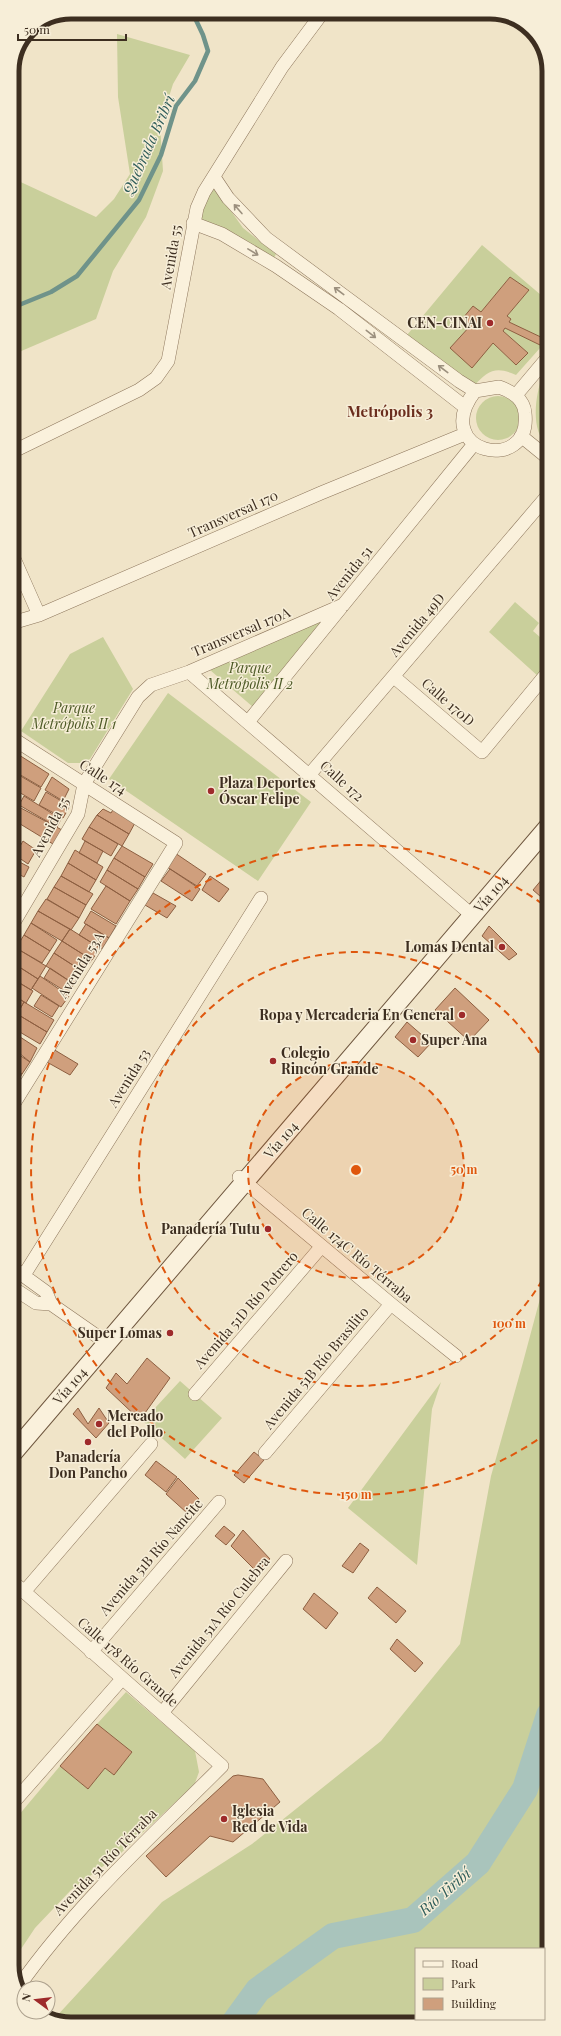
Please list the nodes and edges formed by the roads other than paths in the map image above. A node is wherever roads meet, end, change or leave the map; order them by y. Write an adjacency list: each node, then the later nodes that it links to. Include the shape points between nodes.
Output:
1 (318, 19): 2 (street, Avenida 55, via 282,67)
2 (214, 177): 3 (street, Avenida 55, via 197,208); 5 (street, one-way to 2, via 459,382 266,238 228,198)
3 (193, 223): 7 (street, one-way to 7, via 222,234 276,266 339,309); 11 (street, Avenida 55, via 170,354 156,378 139,390)
4 (542, 364): 6 (street)
5 (475, 391): 6 (street, via 499,387); 7 (street)
6 (516, 395): 9 (street, via 525,412 526,426)
7 (465, 407): 8 (street, via 462,419)
8 (465, 434): 10 (street); 16 (street, Transversal 170)
9 (521, 436): 10 (street, via 504,450 490,451); 12 (street)
10 (474, 444): 15 (street, Avenida 51)
11 (19, 449)
12 (542, 453)
13 (542, 502): 19 (street, Avenida 49D)
14 (19, 570): 16 (street)
15 (343, 605): 18 (street, Transversal 170A); 22 (street, Avenida 51)
16 (39, 615): 17 (street, Transversal 170)
17 (19, 621)
18 (189, 672): 21 (street, Transversal 170A); 22 (street, Calle 172)
19 (394, 677): 20 (street, Calle 170D, via 482,752); 24 (street, Avenida 49D)
20 (542, 679)
21 (151, 685): 25 (street, Avenida 55, via 138,696)
22 (248, 722): 24 (street, Calle 172)
23 (19, 742): 25 (street, Calle 174)
24 (310, 774): 31 (street, Calle 172)
25 (84, 784): 28 (street, Calle 174); 30 (street, Avenida 55, via 78,814)
26 (542, 823): 31 (main road, Vía 104)
27 (542, 834): 31 (main road, Vía 104)
28 (176, 843): 32 (street, Avenida 53A)
29 (262, 898): 36 (street, Avenida 53)
30 (19, 912)
31 (470, 913): 33 (main road, Vía 104)
32 (19, 1095)
33 (242, 1180): 34 (street, Calle 174C Río Térraba); 40 (main road, Vía 104)
34 (322, 1247): 39 (street, Calle 174C Río Térraba); 42 (street, Avenida 51D Río Potrero)
35 (19, 1272): 36 (street)
36 (24, 1275): 38 (street, via 46,1292)
37 (19, 1292): 38 (street, via 36,1303)
38 (51, 1304): 40 (street)
39 (391, 1304): 41 (street, Calle 174C Río Térraba); 46 (street, Avenida 51B Río Brasilito)
40 (104, 1341): 43 (main road, Vía 104); 45 (main road, Vía 104)
41 (456, 1356)
42 (195, 1394)
43 (19, 1435)
44 (151, 1444): 50 (street)
45 (19, 1446)
46 (265, 1453)
47 (219, 1502): 51 (street, Avenida 51B Río Nancite)
48 (286, 1561): 53 (street, Avenida 51A Río Culebra)
49 (19, 1587): 50 (street, Calle 178 Río Grande)
50 (24, 1592): 51 (street, Calle 178 Río Grande)
51 (91, 1652): 52 (street, Calle 178 Río Grande)
52 (122, 1679): 53 (street, Calle 178 Río Grande); 55 (street)
53 (162, 1713): 54 (street, Calle 178 Río Grande)
54 (222, 1766): 56 (street, Avenida 51 Río Térraba, via 86,1902 42,1952)
55 (19, 1796)
56 (23, 1980)

